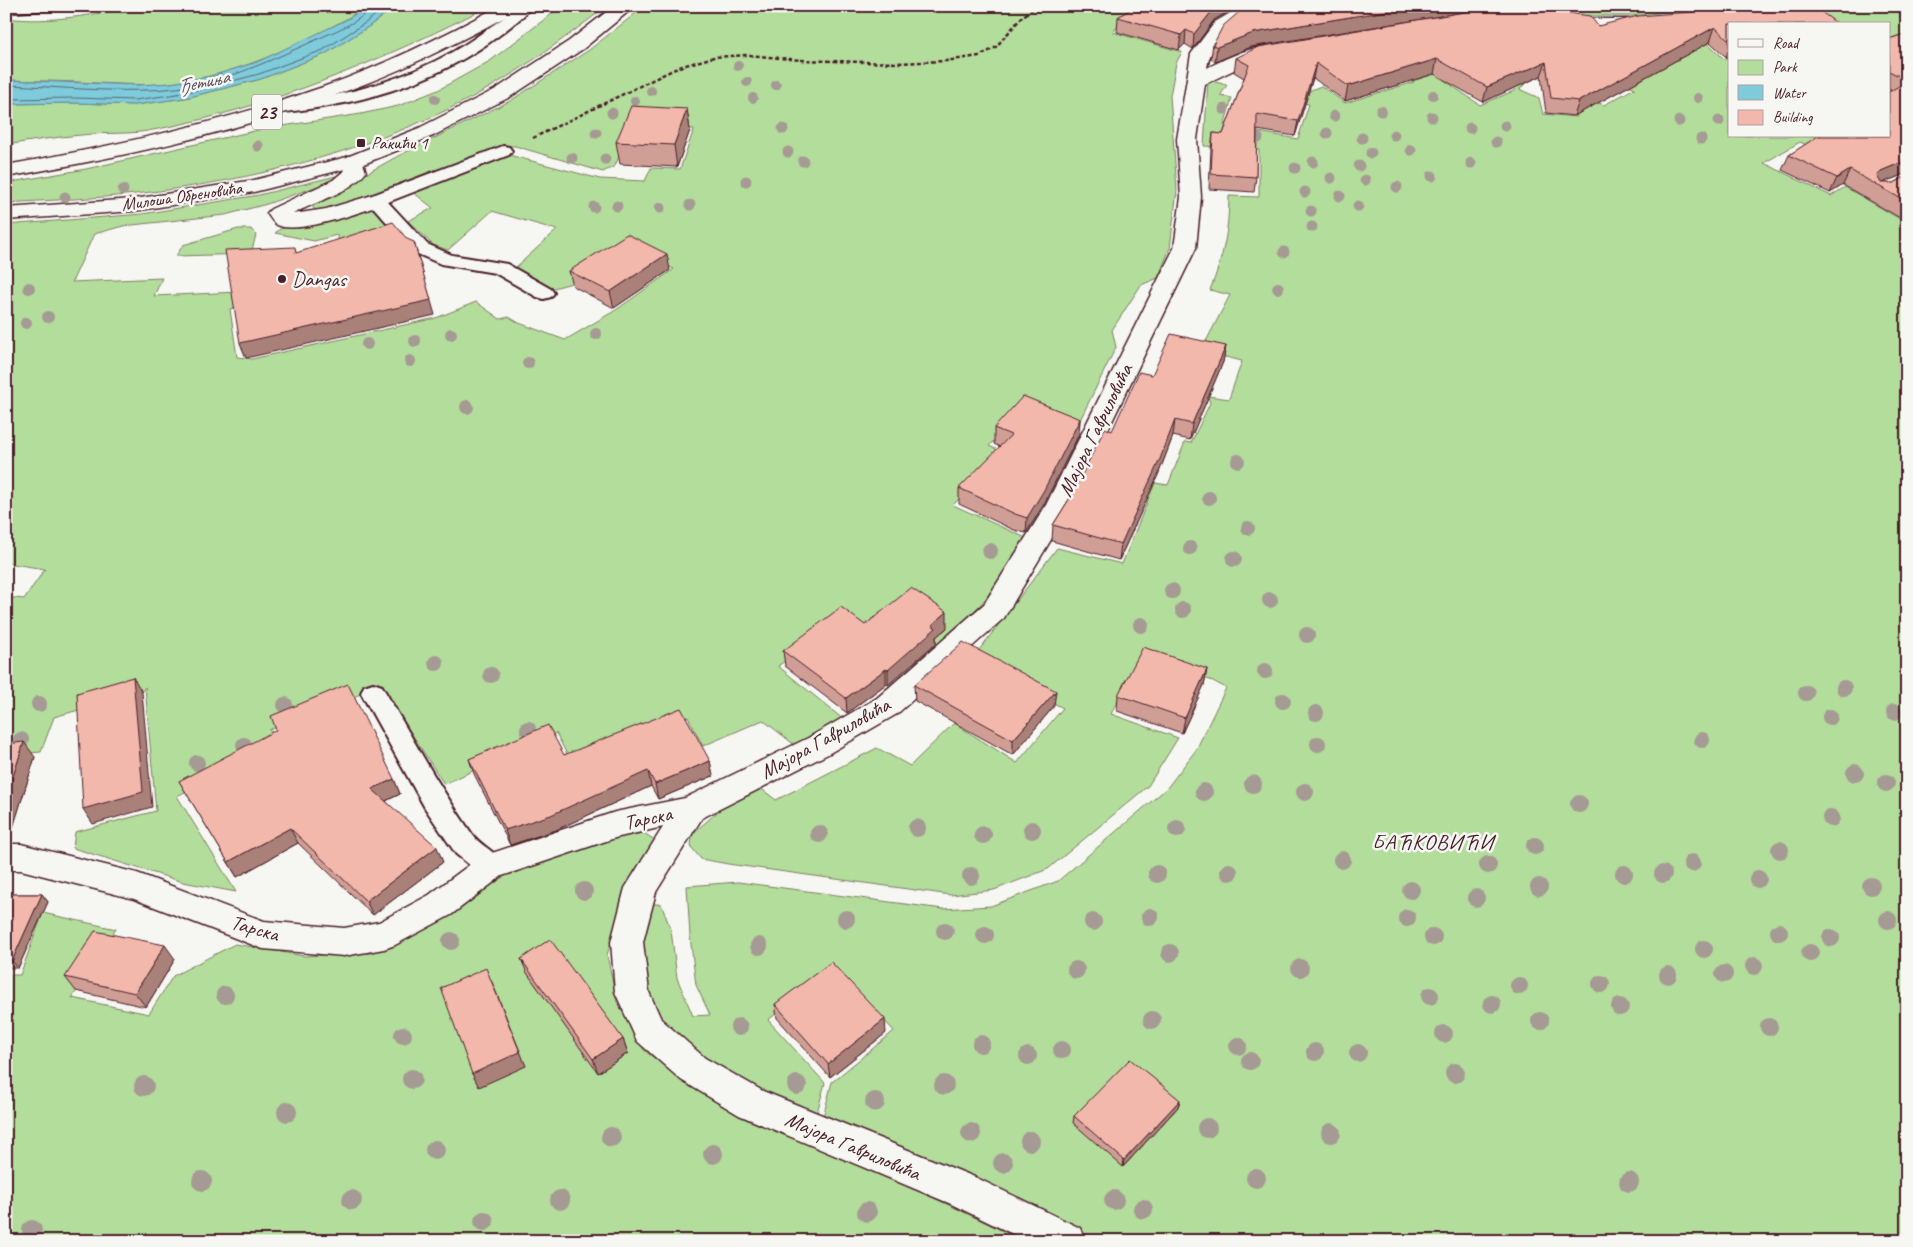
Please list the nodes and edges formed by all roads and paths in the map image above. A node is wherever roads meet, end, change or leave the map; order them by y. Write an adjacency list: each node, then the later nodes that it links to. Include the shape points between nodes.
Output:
1 (45, 6): 7 (street)
2 (513, 6): 12 (street, 23, via 378,72)
3 (524, 6): 12 (lane, via 473,46 400,82 339,99)
4 (626, 6): 14 (street, Милоша Обреновића, via 576,45 503,93 426,132)
5 (1036, 6): 13 (path, via 995,48 979,56 896,63 748,55 697,61)
6 (1256, 6): 11 (street, Мајора Гавриловића, via 1221,26 1200,54)
7 (6, 8)
8 (1540, 18): 9 (street, via 1578,24)
9 (1664, 22)
10 (1285, 49): 11 (street, via 1251,55)
11 (1195, 82): 20 (street, Мајора Гавриловића, via 1187,139 1191,197 1185,248 1057,508 994,611 887,706 818,746)
12 (284, 107): 15 (street, 23, via 143,145)
13 (503, 151): 16 (lane)
14 (354, 161): 16 (street, via 356,172 340,184 278,213 284,220 301,221); 17 (street, Милоша Обреновића, via 254,186 134,205)
15 (6, 171)
16 (376, 200): 18 (lane, via 420,248 448,260 500,268)
17 (6, 214)
18 (544, 294)
19 (373, 693): 22 (lane, via 434,800 465,846)
20 (691, 809): 22 (street, Тарска, via 615,825); 23 (street, Мајора Гавриловића, via 641,888 627,942 632,992 648,1030 693,1069 751,1103 964,1191)
21 (6, 857): 22 (street, Тарска, via 21,857 137,886 263,935 344,942 384,935 440,905)
22 (491, 866)
23 (1067, 1241)

